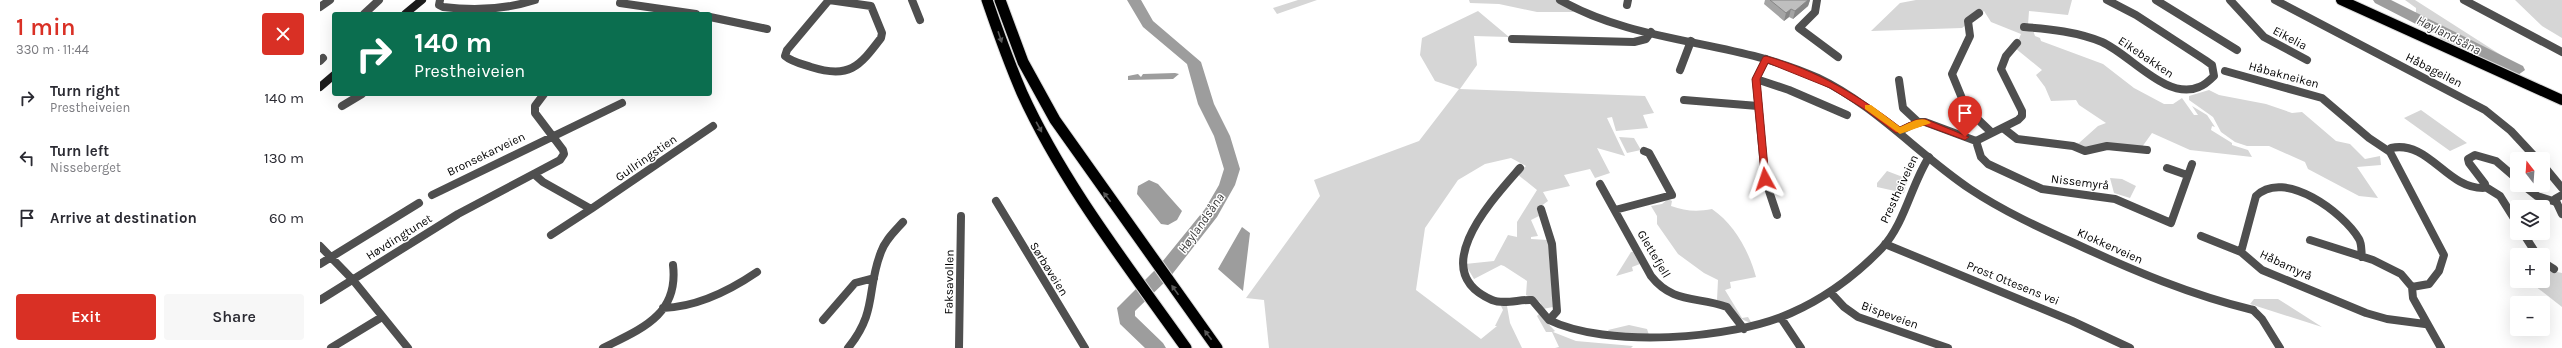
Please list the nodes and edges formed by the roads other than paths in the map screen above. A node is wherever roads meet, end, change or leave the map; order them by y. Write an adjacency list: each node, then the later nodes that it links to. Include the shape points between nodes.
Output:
1 (330, 0): 22 (street)
2 (379, 0): 23 (street)
3 (415, 0): 24 (main road)
4 (422, 0): 25 (main road)
5 (440, 0): 6 (street, via 439,5 443,7 494,10 511,8)
6 (535, 0)
7 (655, 0): 21 (street)
8 (829, 0): 8 (street, via 871,6 882,33 881,38 858,66 846,74 830,73 785,56)
9 (912, 0): 29 (street)
10 (987, 0): 118 (highway, one-way to 118, via 1016,82 1062,167 1113,246)
11 (1000, 0): 125 (highway, one-way to 11, via 1081,159 1037,88 1016,48)
12 (1560, 0): 32 (street, Prestheiveien, via 1594,16)
13 (1818, 0): 38 (street, via 1812,18 1799,28)
14 (2107, 0): 30 (street, Eikebakken, via 2131,12 2205,60 2212,65 2214,76 2199,89 2182,91 2163,82 2102,42 2070,32)
15 (2156, 0): 36 (street)
16 (2230, 0): 40 (street, Eikelia, via 2264,37)
17 (2275, 0): 67 (street, Håbageilen, via 2485,110 2511,131)
18 (2341, 0): 52 (main road)
19 (2464, 0): 37 (street)
20 (620, 3): 21 (street)
21 (650, 6): 26 (street)
22 (320, 7)
23 (366, 12)
24 (400, 12)
25 (407, 12)
26 (684, 12)
27 (1979, 13): 61 (street, via 1968,21 1970,36 1952,69 1952,74 1966,108)
28 (712, 17): 31 (street)
29 (920, 20)
30 (2024, 27)
31 (767, 29)
32 (1651, 32): 33 (street, via 1646,39 1634,42); 34 (street, Prestheiveien)
33 (1512, 39)
34 (1691, 42): 39 (street, Prestheiveien); 41 (street)
35 (2017, 43): 59 (street, via 2006,56 2001,69 2022,116)
36 (2237, 50)
37 (2562, 52)
38 (1838, 57)
39 (1766, 59): 45 (street); 60 (street, Prestheiveien, via 1833,86 1867,106)
40 (2306, 60)
41 (1680, 70)
42 (332, 71): 47 (main road)
43 (2225, 71): 66 (street, Håbakneiken, via 2322,98 2369,138)
44 (332, 77): 48 (main road)
45 (1756, 79): 55 (street); 56 (street)
46 (1899, 80): 57 (street, via 1903,108)
47 (320, 81)
48 (320, 87)
49 (359, 96): 54 (street)
50 (542, 96): 62 (street, via 535,106 535,113)
51 (1684, 100): 55 (street)
52 (2562, 100)
53 (622, 103): 62 (street, Bronsekarveien)
54 (342, 106)
55 (1758, 106): 90 (street, via 1765,179)
56 (1847, 115)
57 (1918, 122): 60 (street); 63 (street, via 1935,125)
58 (714, 126): 85 (street, Gullringstien)
59 (2003, 128): 61 (street); 64 (street, via 2017,139 2073,146 2085,151 2107,146)
60 (1900, 131): 68 (street, Prestheiveien)
61 (1991, 132): 63 (street)
62 (552, 136): 74 (street, via 563,150 562,157 557,163); 80 (street, Bronsekarveien)
63 (1976, 141): 75 (street, Nissemyrå, via 1981,158 1988,164 2042,189 2115,199 2171,223)
64 (2147, 150)
65 (1644, 151): 87 (street, via 1649,154 1672,195)
66 (2390, 152): 77 (street, via 2395,146 2407,146 2465,185 2476,188); 108 (street, Håbakneiken, via 2444,255 2439,271 2429,284)
67 (2530, 152)
68 (1929, 157): 96 (street, Prestheiveien, via 1901,219); 129 (street, Klokkerveien, via 1971,190 2058,236 2162,281 2253,310)
69 (2192, 164): 75 (street, Nissemyrå)
70 (1520, 168): 115 (street, Prestheiveien, via 1490,202 1468,237 1462,258 1463,267 1469,282 1477,291 1493,300 1532,300)
71 (2167, 168): 75 (street)
72 (2510, 173): 77 (street, via 2492,158 2471,156 2468,159 2470,166 2482,178)
73 (2550, 173): 78 (street)
74 (534, 174): 85 (street); 107 (street, Høvdingtunet, via 458,214)
75 (2187, 175)
76 (1600, 184): 87 (street, Glettefjell)
77 (2484, 186): 88 (street, via 2500,196)
78 (2562, 188)
79 (2532, 192): 83 (street)
80 (432, 195)
81 (2562, 195): 83 (street, via 2557,197)
82 (996, 201): 124 (street, Sørbøveien)
83 (2556, 202): 89 (street)
84 (419, 203): 99 (street)
85 (591, 209): 93 (street, Gullringstien)
86 (1541, 209): 115 (street, via 1552,244 1554,264 1557,311)
87 (1615, 210): 117 (street, Glettefjell, via 1651,276 1661,289 1683,299 1727,307)
88 (2510, 212)
89 (2562, 214)
90 (1777, 215)
91 (961, 216): 123 (street, Faksavollen)
92 (903, 222): 106 (street, via 883,247)
93 (551, 235)
94 (2201, 236): 98 (street)
95 (2310, 240): 100 (street)
96 (1885, 244): 109 (street, Prestheiveien); 128 (street, Prost Ottesens vei, via 2072,321)
97 (320, 246): 99 (street)
98 (2241, 252): 100 (street, via 2256,196 2261,191 2271,188 2290,188 2318,199 2348,225 2360,241); 116 (street, Håbamyrå, via 2262,270 2366,313 2387,319)
99 (331, 257): 101 (street); 107 (street)
100 (2362, 257): 108 (street, via 2400,274)
101 (320, 264)
102 (673, 265): 111 (street, via 673,290)
103 (2550, 266): 104 (street)
104 (2554, 269)
105 (757, 272): 111 (street, via 695,302 680,307)
106 (874, 278): 114 (street, via 855,283); 122 (street, via 870,315 858,338)
107 (352, 280): 110 (street, Høvdingtunet); 112 (street)
108 (2412, 287): 116 (street, via 2413,298)
109 (1831, 293): 113 (street, Prestheiveien); 127 (street, Bispeveien, via 1858,317)
110 (320, 300)
111 (663, 308): 121 (street, via 647,324)
112 (382, 317): 119 (street); 120 (street)
113 (1781, 318): 117 (street, Prestheiveien); 126 (street)
114 (823, 320)
115 (1549, 320): 117 (street, Prestheiveien, via 1571,335 1618,342 1701,339)
116 (2426, 324): 130 (street)
117 (1744, 329)
118 (1183, 343)
119 (331, 348)
120 (408, 348)
121 (603, 348)
122 (848, 348)
123 (959, 348)
124 (1085, 348)
125 (1217, 348)
126 (1801, 348)
127 (1948, 348)
128 (2130, 348)
129 (2280, 348)
130 (2441, 348)

